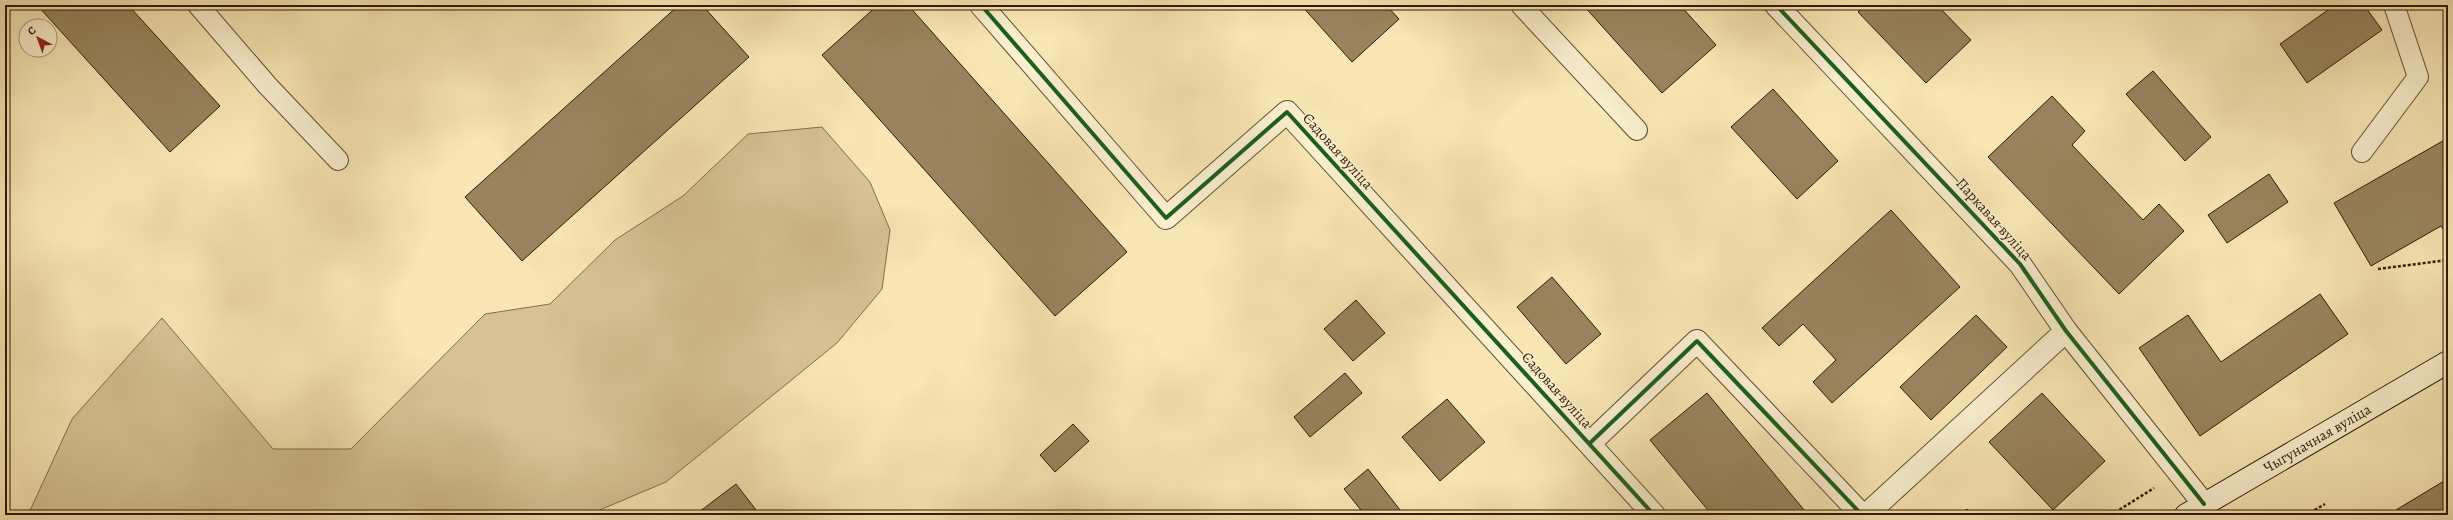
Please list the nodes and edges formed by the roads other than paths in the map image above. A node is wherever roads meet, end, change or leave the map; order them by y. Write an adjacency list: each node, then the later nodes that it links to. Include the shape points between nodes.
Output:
1 (198, 5): 8 (lane, via 267,85)
2 (981, 5): 11 (street, Садовая вуліца, via 1166,218 1287,112)
3 (1520, 5): 6 (lane)
4 (1776, 5): 9 (street, Паркавая вуліца, via 2013,256)
5 (2394, 5): 7 (lane, via 2418,78)
6 (1637, 130)
7 (2362, 152)
8 (338, 160)
9 (2066, 331): 12 (street, Паркавая вуліца, via 2180,472); 15 (street)
10 (2448, 362): 12 (street, Чыгуначная вуліца)
11 (1590, 443): 13 (street, Садовая вуліца); 14 (street, via 1697,341)
12 (2195, 509)
13 (1654, 515)
14 (1862, 515)
15 (1866, 515)

